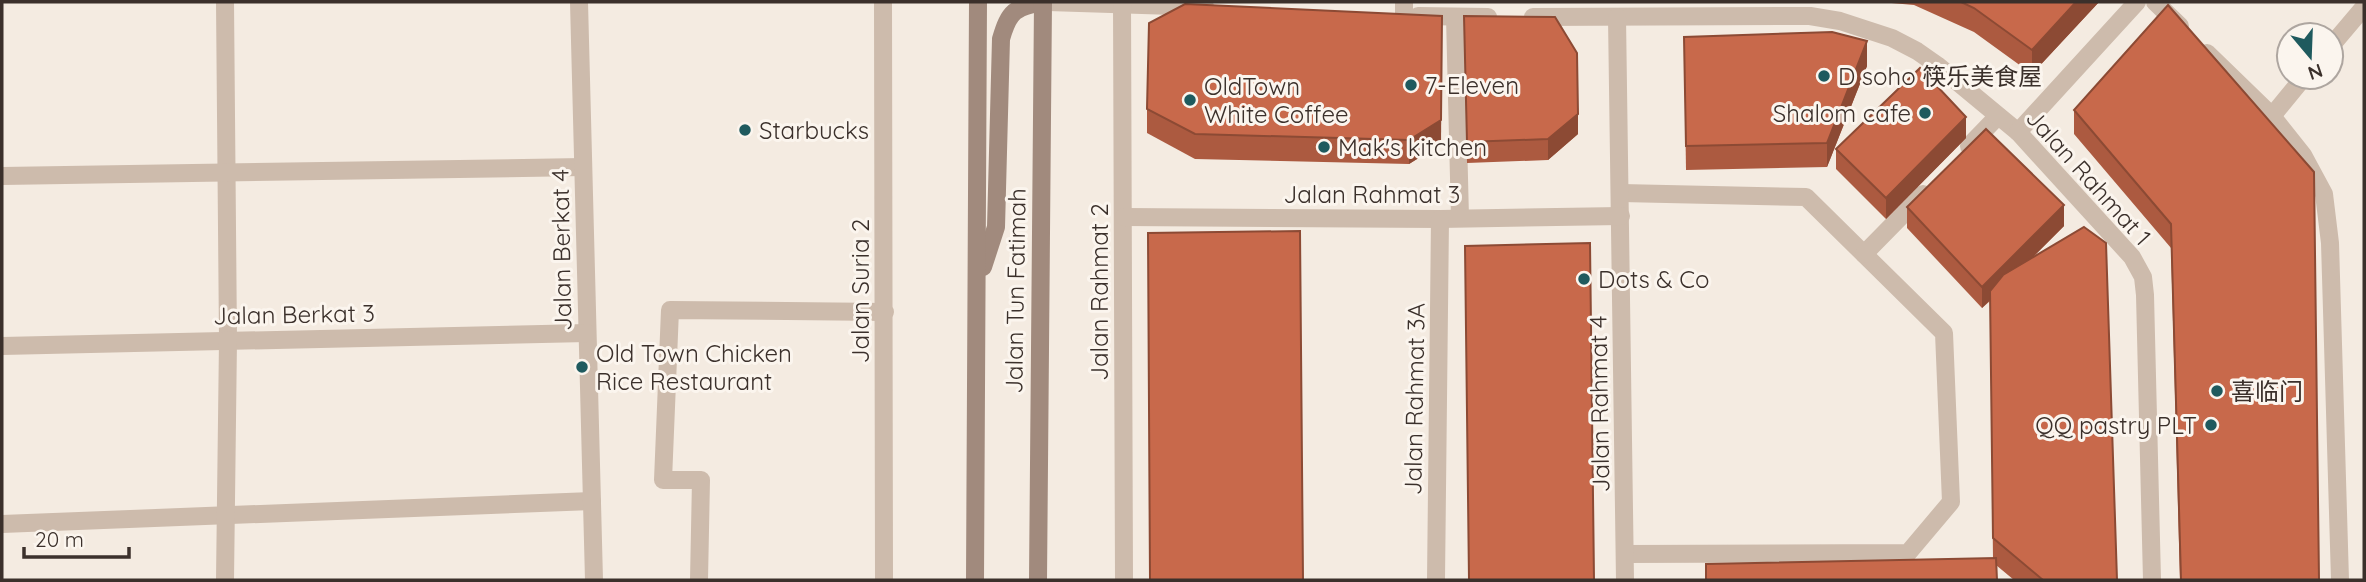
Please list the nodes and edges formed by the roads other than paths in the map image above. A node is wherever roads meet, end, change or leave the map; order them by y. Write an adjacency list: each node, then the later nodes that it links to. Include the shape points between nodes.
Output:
1 (225, 2): 21 (street)
2 (579, 2): 20 (street, Jalan Berkat 4)
3 (883, 2): 31 (street, Jalan Suria 2)
4 (978, 2): 30 (main road, Jalan Tun Fatimah)
5 (1045, 2): 6 (street); 30 (main road, via 1020,6 1006,21 996,227); 44 (main road, Jalan Tun Fatimah)
6 (1122, 2): 9 (street); 26 (street, Jalan Rahmat 2)
7 (2137, 2): 18 (street)
8 (2155, 2): 17 (street)
9 (1216, 7)
10 (2364, 7): 14 (street)
11 (1400, 11): 12 (street, Jalan Rahmat 1)
12 (1455, 17): 13 (street, Jalan Rahmat 1); 27 (street)
13 (1617, 17): 16 (street, Jalan Rahmat 1, via 1810,16 1840,20 1917,51); 24 (street, Jalan Rahmat 4)
14 (2345, 29)
15 (2293, 91): 17 (street)
16 (1998, 116): 18 (street, Jalan Rahmat 1); 19 (street)
17 (2272, 116): 49 (street, via 2324,194 2330,243)
18 (2018, 132): 48 (street, Jalan Rahmat 1, via 2132,257 2143,276)
19 (1960, 155)
20 (583, 167): 21 (street); 32 (street, Jalan Berkat 4)
21 (226, 172): 22 (street); 33 (street)
22 (2, 176)
23 (1931, 185): 29 (street)
24 (1621, 193): 25 (street, Jalan Rahmat 4); 29 (street, via 1806,197)
25 (1621, 216): 27 (street, Jalan Rahmat 3); 38 (street, Jalan Rahmat 4)
26 (1124, 217): 28 (street, Jalan Rahmat 3); 45 (street, Jalan Rahmat 2)
27 (1460, 218): 28 (street, Jalan Rahmat 3)
28 (1440, 219): 46 (street, Jalan Rahmat 3A)
29 (1864, 254): 38 (street, via 1944,333 1951,502 1908,554)
30 (978, 284): 43 (main road, Jalan Tun Fatimah)
31 (885, 312): 41 (street, via 670,310 663,480 701,480); 42 (street, Jalan Suria 2)
32 (587, 333): 33 (street, Jalan Berkat 3); 35 (street, Jalan Berkat 4)
33 (228, 340): 34 (street, Jalan Berkat 3); 36 (street)
34 (2, 346)
35 (592, 501): 36 (street); 40 (street, Jalan Berkat 4)
36 (226, 516): 37 (street); 39 (street)
37 (2, 524)
38 (1625, 554): 47 (street, Jalan Rahmat 4)
39 (225, 580)
40 (594, 580)
41 (699, 580)
42 (884, 580)
43 (975, 580)
44 (1038, 580)
45 (1125, 580)
46 (1436, 580)
47 (1625, 580)
48 (2152, 580)
49 (2340, 580)

